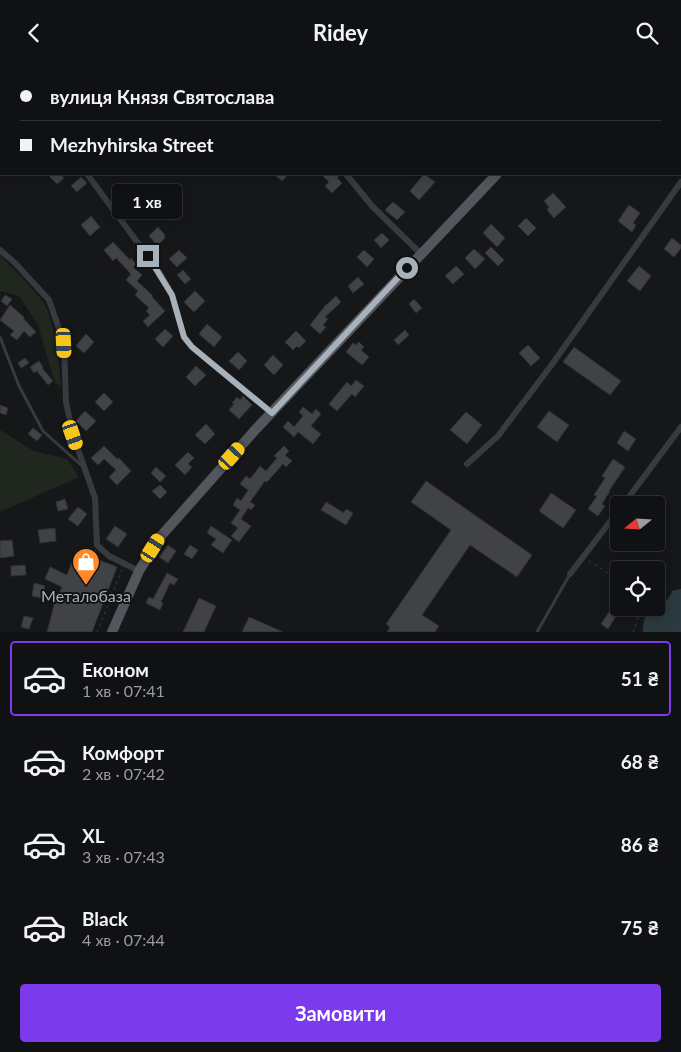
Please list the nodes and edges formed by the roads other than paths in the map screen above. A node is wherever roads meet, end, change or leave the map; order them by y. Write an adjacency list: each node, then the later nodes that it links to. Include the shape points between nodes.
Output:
1 (88, 175): 8 (street, via 160,273 172,295 184,337)
2 (347, 175): 6 (street, via 372,206)
3 (496, 175): 6 (main road)
4 (681, 182): 10 (street, via 498,436)
5 (0, 250): 11 (street, via 50,300 64,343 66,402)
6 (421, 254): 8 (main road)
7 (0, 337): 11 (lane, via 19,386 43,431)
8 (272, 413): 14 (main road, via 160,536)
9 (681, 427): 12 (street)
10 (467, 464)
11 (84, 468): 14 (street, via 95,498 97,545 109,556)
12 (630, 496)
13 (610, 521): 15 (street)
14 (139, 571): 16 (main road)
15 (570, 575): 17 (lane)
16 (112, 632)
17 (538, 632)

